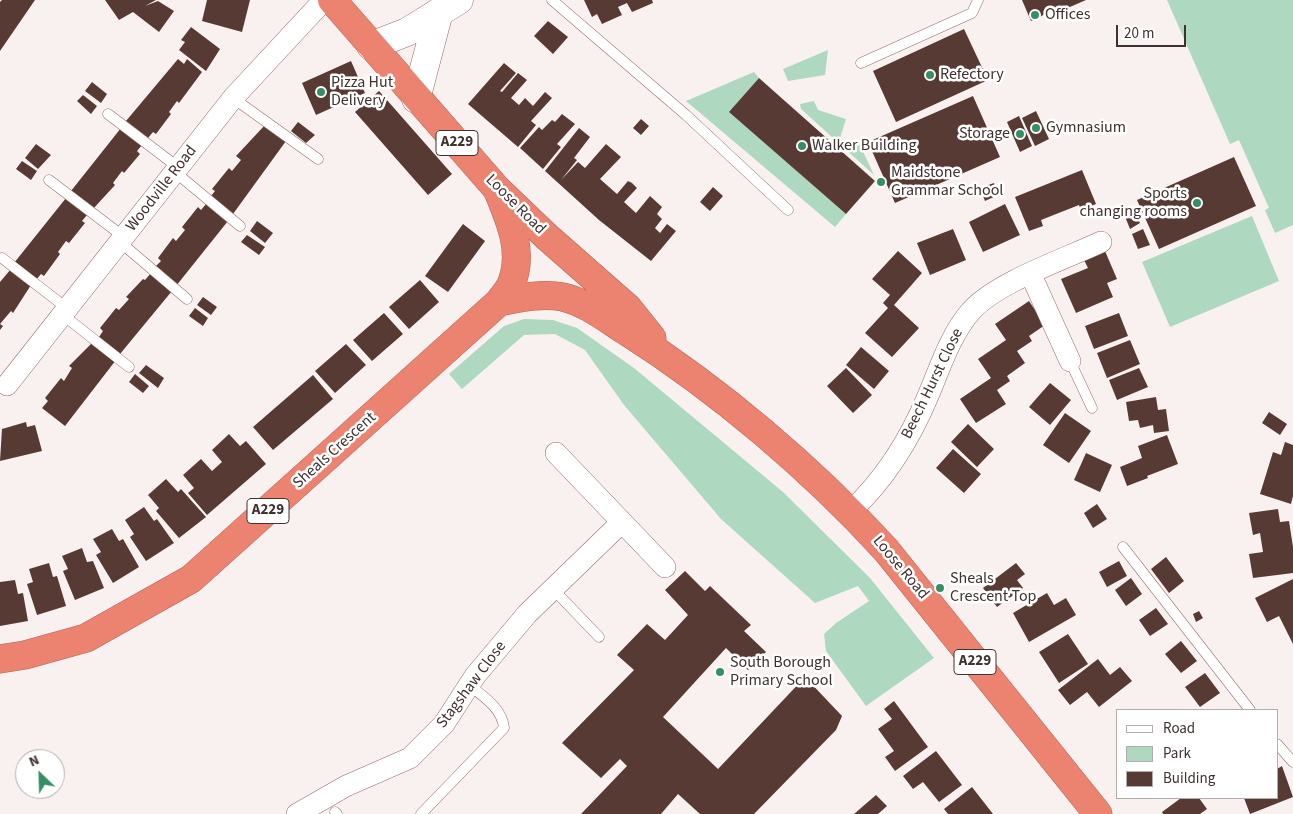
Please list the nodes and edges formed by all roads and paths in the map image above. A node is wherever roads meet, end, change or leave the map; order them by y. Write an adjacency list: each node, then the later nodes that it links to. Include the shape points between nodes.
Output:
1 (324, 0): 8 (street, Woodville Road)
2 (332, 0): 6 (highway, Loose Road / A229)
3 (552, 0): 15 (lane, via 686,114)
4 (978, 0): 7 (lane, via 972,14)
5 (449, 6): 6 (street, via 407,32); 9 (street)
6 (371, 46): 9 (highway, Loose Road / A229)
7 (861, 63)
8 (234, 98): 11 (lane); 12 (street, Woodville Road)
9 (416, 98): 14 (highway, Loose Road / A229)
10 (108, 114): 12 (lane)
11 (318, 159)
12 (177, 170): 16 (lane); 17 (street, Woodville Road)
13 (49, 180): 17 (lane)
14 (497, 189): 22 (highway, Sheals Crescent / A229, via 512,225 516,252 512,282); 24 (highway, Loose Road / A229, via 628,308)
15 (788, 210)
16 (240, 226)
17 (122, 240): 21 (lane); 23 (street, Woodville Road)
18 (1102, 242): 20 (street, Beech Hurst Close)
19 (2, 258): 23 (lane)
20 (1031, 275): 25 (street); 30 (street, Beech Hurst Close, via 994,293 971,311 952,340 911,434 873,490)
21 (187, 298)
22 (499, 302): 24 (highway, Loose Road / A229, via 532,295 564,297 594,311); 36 (highway, Sheals Crescent / A229, via 191,579 86,638 25,656)
23 (65, 312): 26 (lane); 27 (street, Woodville Road)
24 (667, 357): 30 (highway, Loose Road / A229)
25 (1070, 361): 28 (lane)
26 (129, 367)
27 (7, 385)
28 (1092, 408)
29 (556, 453): 31 (street)
30 (851, 512): 43 (highway, Loose Road / A229, via 916,586)
31 (622, 522): 33 (street); 34 (street, Stagshaw Close)
32 (1123, 547): 38 (lane)
33 (665, 567)
34 (553, 589): 35 (lane); 37 (street, Stagshaw Close, via 526,614)
35 (599, 637)
36 (0, 659)
37 (470, 685): 41 (street, Stagshaw Close, via 444,724 410,758 346,786); 42 (lane, via 503,717 504,728)
38 (1249, 709)
39 (1278, 745): 40 (lane)
40 (1293, 762)
41 (297, 814)
42 (421, 814)
43 (1098, 814)

